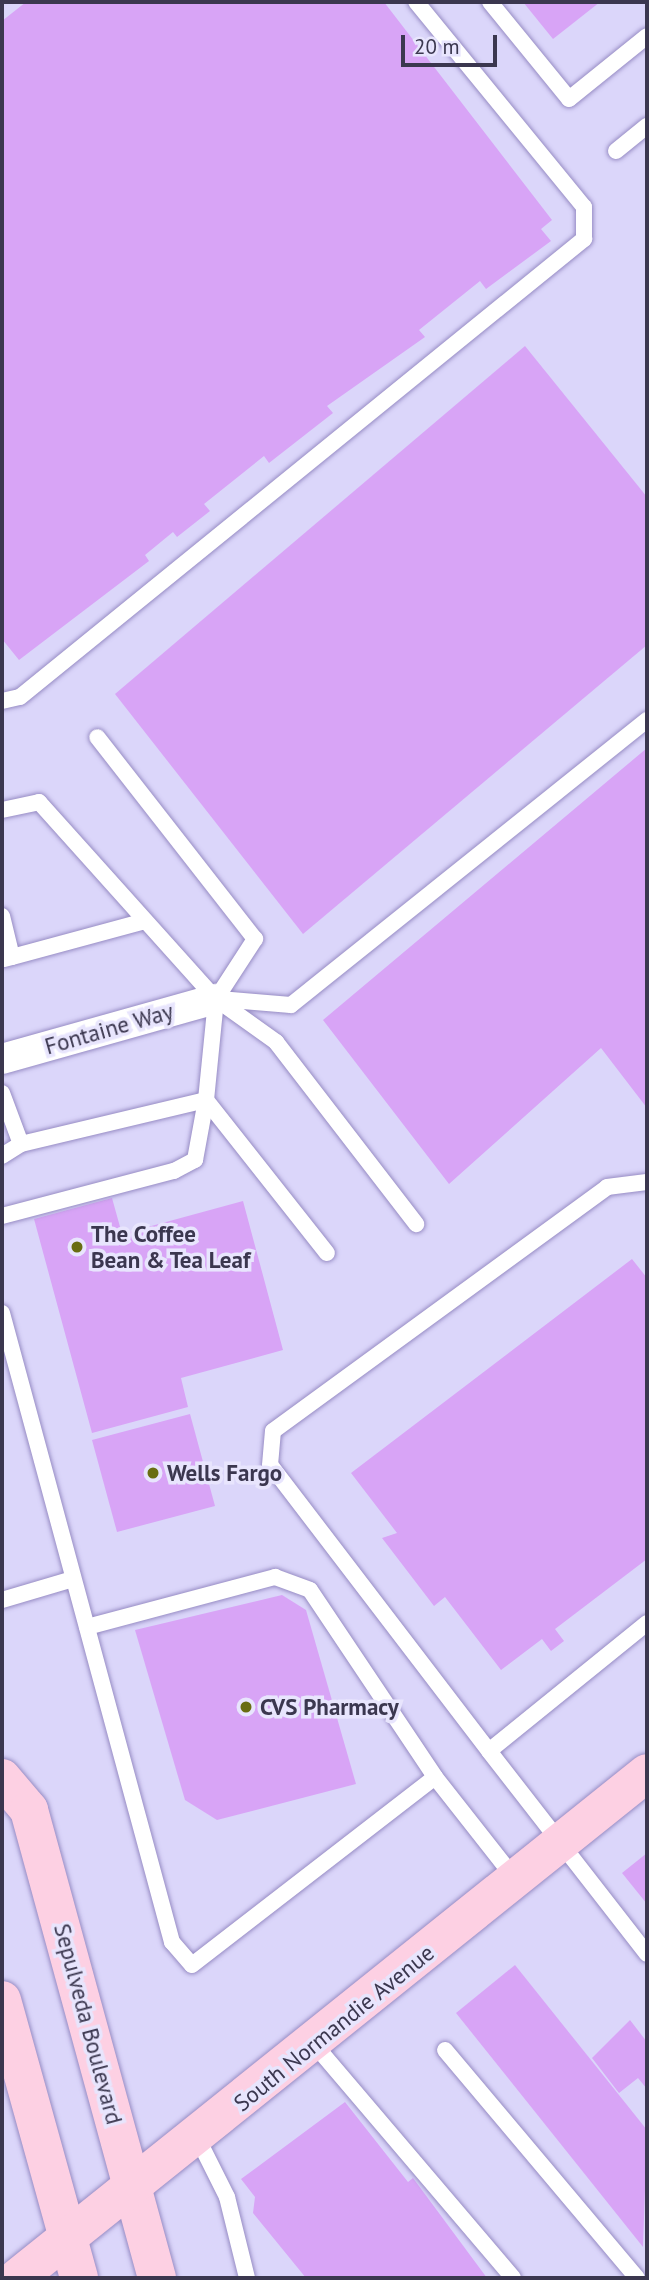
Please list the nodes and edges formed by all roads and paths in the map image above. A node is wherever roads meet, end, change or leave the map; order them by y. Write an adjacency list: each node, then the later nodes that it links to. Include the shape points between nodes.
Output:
1 (416, 2): 6 (lane, via 584,207 584,239 20,697)
2 (491, 2): 3 (lane, via 569,99)
3 (647, 36)
4 (647, 126): 5 (lane)
5 (616, 151)
6 (2, 701)
7 (647, 720): 13 (lane, via 291,1005)
8 (97, 737): 13 (lane, via 255,939)
9 (2, 810): 11 (lane, via 39,802)
10 (2, 916): 12 (lane)
11 (142, 922): 12 (lane); 13 (lane)
12 (7, 958)
13 (216, 999): 14 (street, Fontaine Way); 16 (lane); 21 (lane, via 276,1042)
14 (2, 1059)
15 (2, 1093): 17 (lane)
16 (206, 1100): 17 (lane); 20 (lane, via 195,1160 174,1171); 22 (lane)
17 (21, 1144): 18 (lane)
18 (2, 1156)
19 (647, 1182): 28 (lane, via 607,1187 274,1431 270,1465)
20 (2, 1216)
21 (416, 1224)
22 (327, 1253)
23 (2, 1313): 24 (lane)
24 (73, 1579): 25 (lane); 27 (lane)
25 (2, 1600)
26 (647, 1623): 28 (lane)
27 (87, 1627): 30 (lane, via 275,1577 310,1590); 30 (lane, via 172,1942 192,1965)
28 (489, 1751): 32 (lane)
29 (647, 1773): 32 (main road, South Normandie Avenue)
30 (435, 1777): 33 (lane)
31 (2, 1778): 39 (main road, Sepulveda Boulevard, via 29,1810)
32 (561, 1844): 33 (main road, South Normandie Avenue); 34 (lane)
33 (516, 1880): 36 (main road, South Normandie Avenue)
34 (647, 1954)
35 (3, 2008): 40 (main road)
36 (314, 2044): 38 (main road, South Normandie Avenue); 45 (lane)
37 (445, 2050): 46 (lane)
38 (198, 2139): 39 (main road, South Normandie Avenue); 44 (lane, via 227,2197)
39 (134, 2190): 40 (main road, South Normandie Avenue); 43 (main road, Sepulveda Boulevard)
40 (69, 2240): 41 (main road, South Normandie Avenue); 42 (main road)
41 (17, 2278)
42 (79, 2278)
43 (157, 2278)
44 (247, 2278)
45 (513, 2278)
46 (637, 2278)

